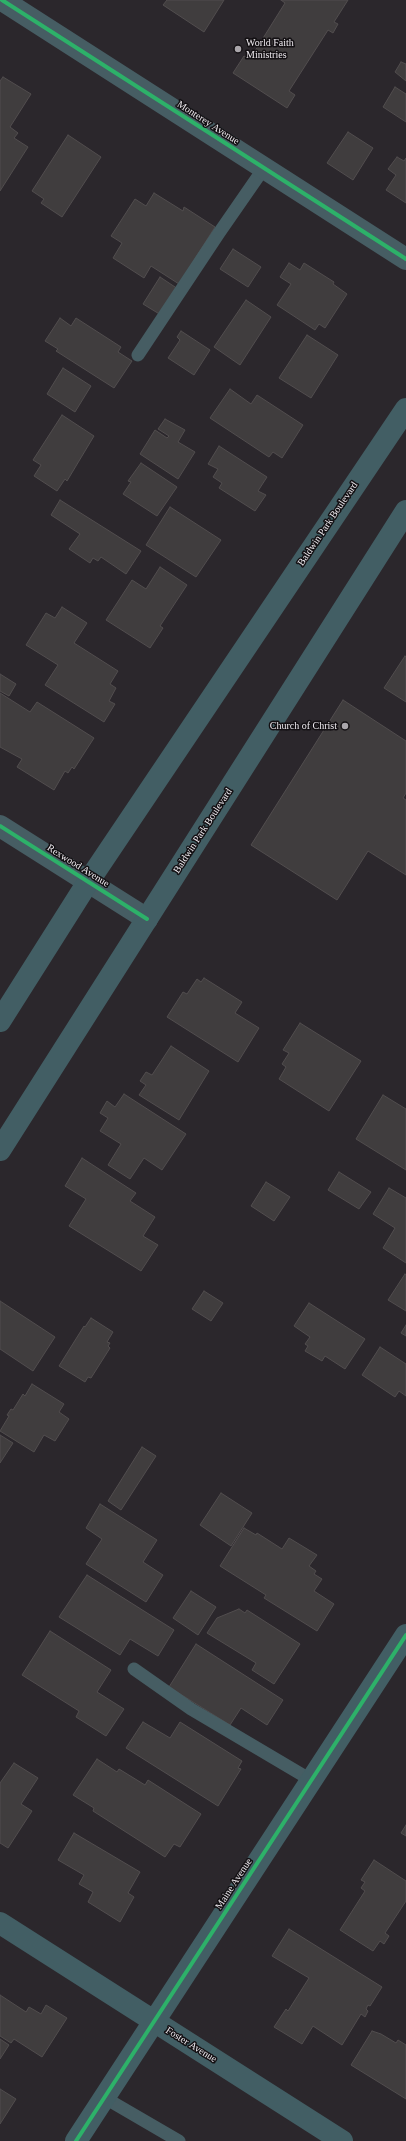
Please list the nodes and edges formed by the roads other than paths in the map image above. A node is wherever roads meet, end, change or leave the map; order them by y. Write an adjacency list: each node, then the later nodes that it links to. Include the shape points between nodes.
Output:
1 (2, 0): 2 (street, Monterey Avenue)
2 (264, 168): 3 (street, Monterey Avenue); 4 (lane)
3 (406, 259)
4 (138, 355)
5 (406, 409): 8 (main road, Baldwin Park Boulevard)
6 (406, 511): 9 (main road, Baldwin Park Boulevard)
7 (0, 826): 8 (street, Rexwood Avenue)
8 (88, 882): 9 (street, Rexwood Avenue); 10 (main road, Baldwin Park Boulevard)
9 (147, 919): 11 (main road, Baldwin Park Boulevard)
10 (0, 1021)
11 (0, 1150)
12 (406, 1636): 14 (main road, Maine Avenue)
13 (134, 1669): 14 (lane, via 191,1709)
14 (312, 1780): 16 (main road, Maine Avenue)
15 (0, 1923): 16 (main road, Foster Avenue)
16 (154, 2022): 17 (main road, Maine Avenue); 20 (main road, Foster Avenue)
17 (105, 2098): 18 (main road, Maine Avenue); 19 (lane)
18 (76, 2141)
19 (178, 2141)
20 (342, 2141)

